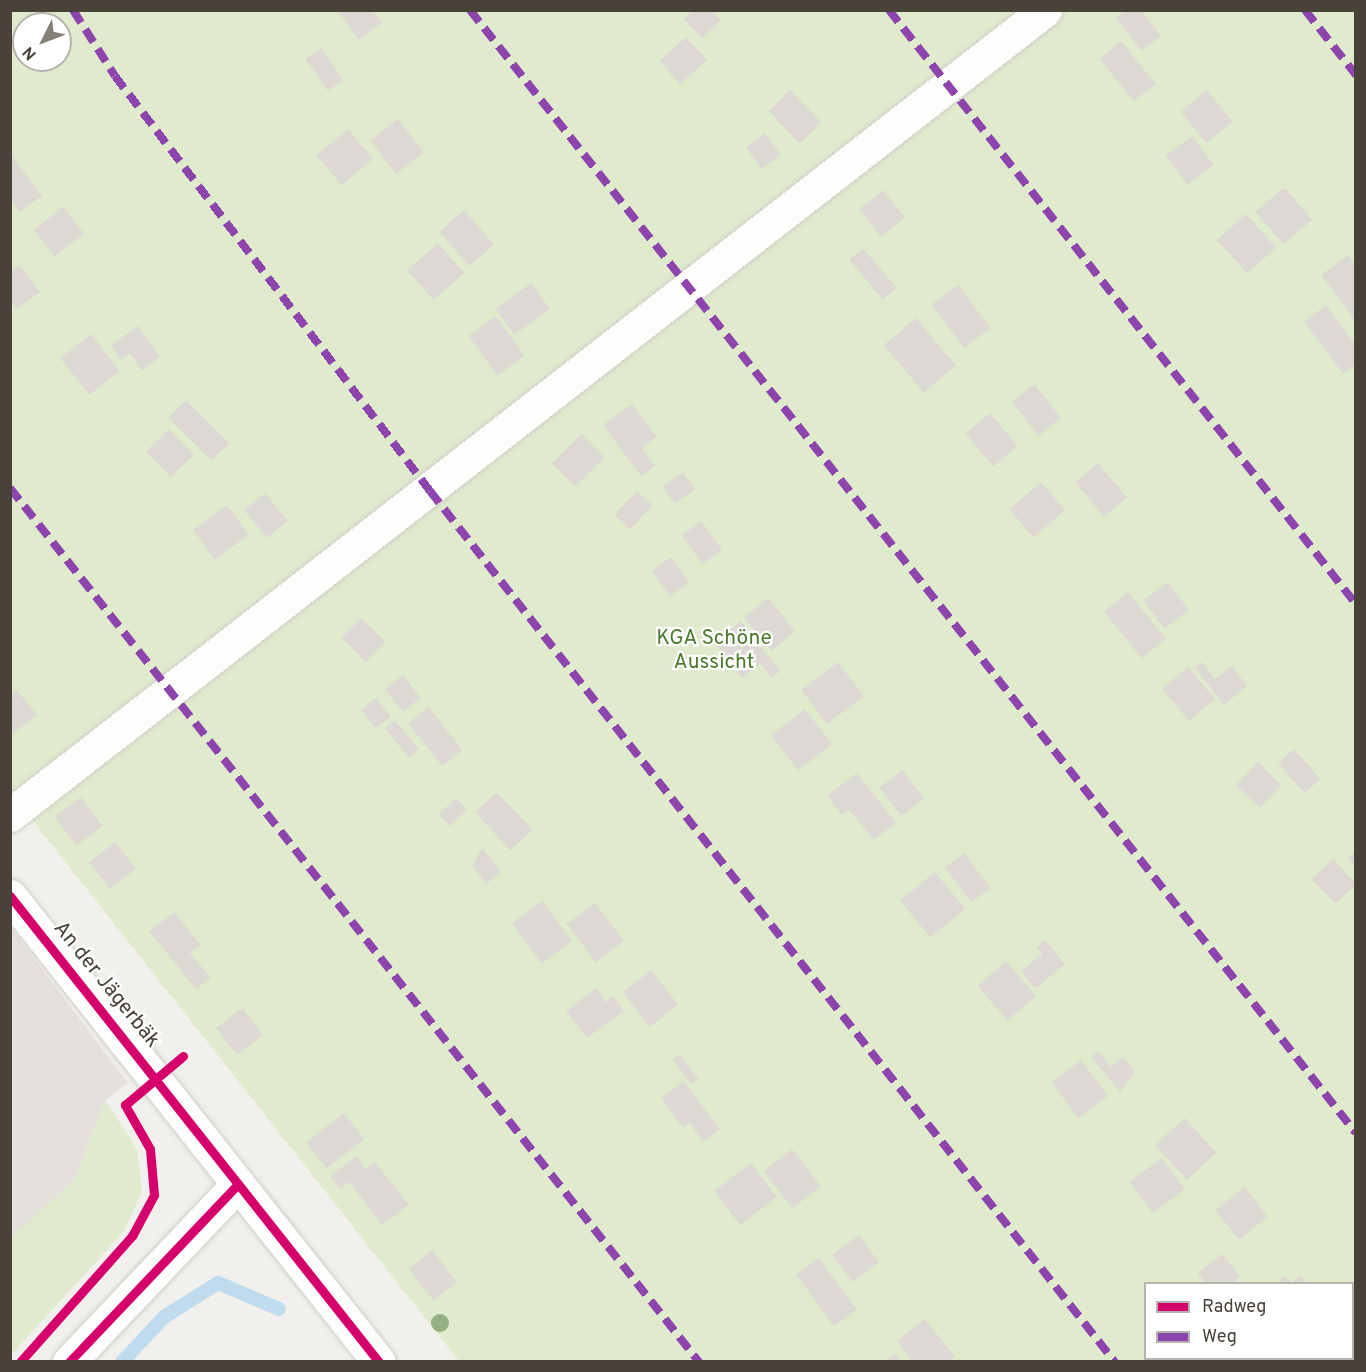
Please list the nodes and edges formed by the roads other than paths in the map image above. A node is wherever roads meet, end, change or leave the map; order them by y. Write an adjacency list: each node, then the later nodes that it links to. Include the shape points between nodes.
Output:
1 (1045, 10): 2 (street)
2 (10, 815)
3 (10, 896): 4 (street, An der Jägerbäk)
4 (238, 1184): 5 (street); 6 (street, An der Jägerbäk)
5 (69, 1362)
6 (379, 1362)

